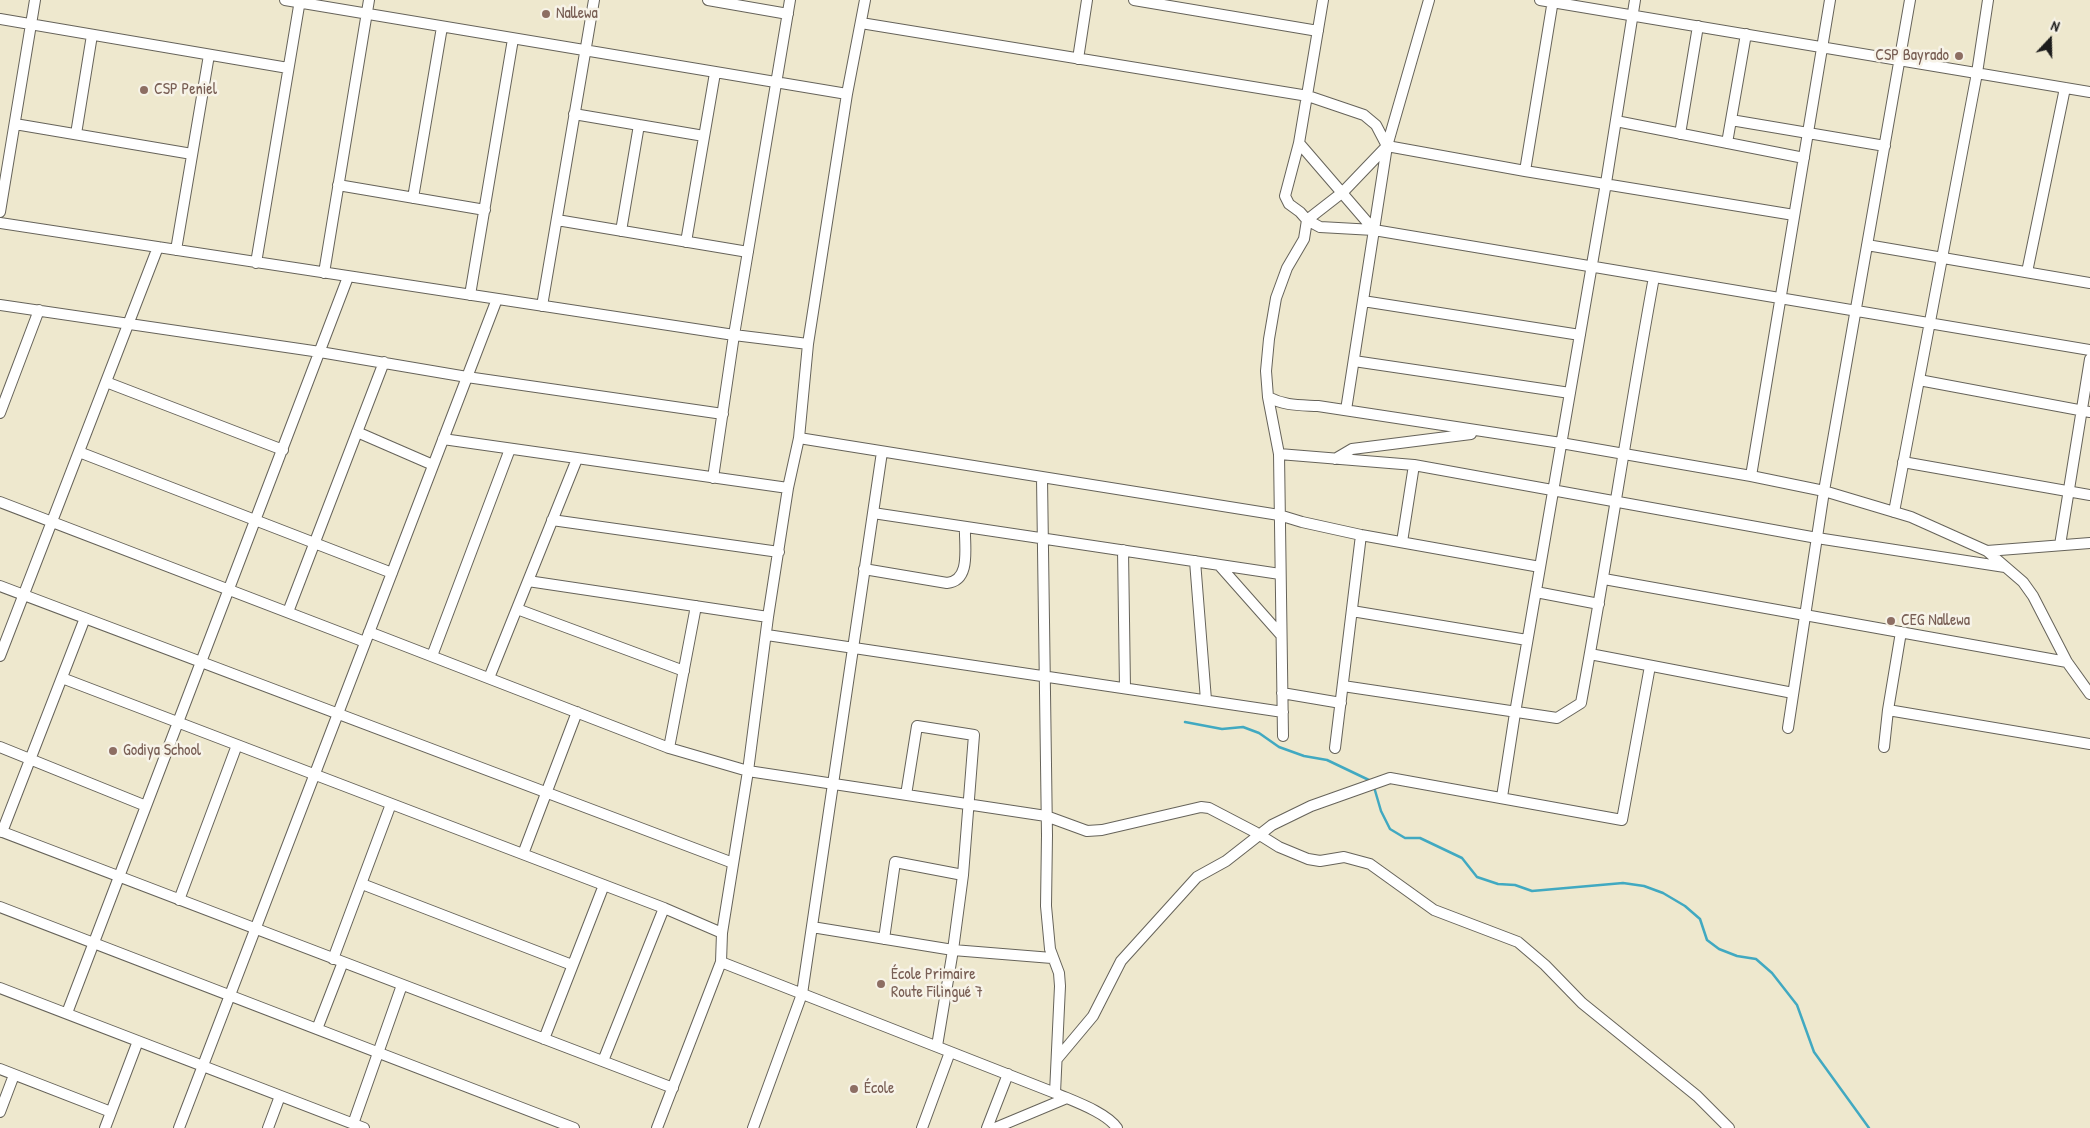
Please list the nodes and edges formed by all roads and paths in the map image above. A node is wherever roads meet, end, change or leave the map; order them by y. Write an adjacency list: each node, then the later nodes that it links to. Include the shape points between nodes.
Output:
1 (36, 0): 24 (street)
2 (284, 0): 17 (street)
3 (369, 0): 19 (street)
4 (594, 0): 32 (street)
5 (708, 0): 20 (street)
6 (790, 0): 20 (street)
7 (866, 0): 23 (street)
8 (1087, 0): 34 (street)
9 (1134, 0): 27 (street)
10 (1323, 0): 27 (street)
11 (1429, 0): 55 (street)
12 (1540, 0): 18 (street)
13 (1635, 0): 21 (street)
14 (1830, 0): 31 (street)
15 (1910, 0): 35 (street)
16 (1988, 0): 38 (street)
17 (300, 1): 19 (street); 36 (street)
18 (1553, 1): 21 (street); 59 (street)
19 (367, 14): 26 (street); 61 (street)
20 (788, 14): 39 (street)
21 (1633, 15): 25 (street); 46 (street)
22 (0, 19): 24 (street)
23 (861, 22): 34 (street); 42 (street)
24 (31, 24): 29 (street); 47 (street)
25 (1698, 26): 28 (street); 51 (street)
26 (442, 27): 30 (street); 63 (street)
27 (1318, 31): 43 (street)
28 (1746, 34): 31 (street); 45 (street)
29 (92, 35): 33 (street); 50 (street)
30 (513, 39): 32 (street); 64 (street)
31 (1822, 47): 35 (street); 49 (street)
32 (585, 51): 37 (street); 44 (street)
33 (209, 55): 36 (street); 57 (street)
34 (1078, 58): 43 (street)
35 (1900, 60): 38 (street); 56 (street)
36 (288, 68): 78 (street)
37 (715, 73): 39 (street); 52 (street)
38 (1978, 73): 40 (street); 77 (street)
39 (776, 83): 42 (street); 76 (street)
40 (2065, 88): 41 (street); 80 (street)
41 (2090, 92)
42 (847, 94): 97 (street)
43 (1308, 96): 53 (street); 55 (street, via 1364,114 1376,126)
44 (574, 114): 48 (street); 67 (street)
45 (1731, 120): 49 (street); 54 (street)
46 (1616, 121): 51 (street); 60 (street)
47 (15, 124): 50 (street); 65 (street)
48 (639, 125): 52 (street); 71 (street)
49 (1808, 133): 56 (street); 58 (street)
50 (76, 134): 57 (street)
51 (1680, 134): 54 (street)
52 (704, 136): 72 (street)
53 (1299, 143): 62 (street); 68 (street, via 1285,196)
54 (1727, 143): 58 (street)
55 (1387, 146): 59 (street); 62 (street); 70 (street)
56 (1885, 146): 73 (street)
57 (192, 154): 75 (street)
58 (1804, 158): 66 (street)
59 (1525, 171): 60 (street)
60 (1606, 183): 66 (street); 79 (street)
61 (338, 185): 63 (street); 81 (street)
62 (1343, 192): 68 (street); 70 (street)
63 (413, 198): 64 (street)
64 (484, 210): 85 (street)
65 (0, 212)
66 (1794, 215): 86 (street)
67 (557, 220): 71 (street); 90 (street)
68 (1307, 220): 70 (street, via 1320,227); 107 (street, via 1304,239 1286,268 1276,298 1266,371)
69 (0, 223): 74 (street)
70 (1374, 230): 79 (street); 88 (street)
71 (621, 231): 72 (street)
72 (686, 242): 76 (street)
73 (1867, 245): 77 (street); 92 (street)
74 (158, 247): 75 (street); 93 (street)
75 (176, 250): 78 (street)
76 (748, 252): 96 (street)
77 (1942, 258): 80 (street); 94 (street)
78 (256, 263): 81 (street)
79 (1592, 267): 83 (street); 95 (street)
80 (2027, 272): 84 (street)
81 (324, 273): 82 (street)
82 (348, 277): 85 (street); 99 (street)
83 (1654, 277): 86 (street); 122 (street)
84 (2090, 283)
85 (470, 295): 87 (street)
86 (1780, 298): 92 (street); 128 (street)
87 (497, 299): 90 (street); 103 (street)
88 (1363, 301): 95 (street); 101 (street)
89 (0, 305): 91 (street)
90 (542, 306): 96 (street)
91 (39, 310): 93 (street); 110 (street)
92 (1856, 311): 94 (street); 133 (street)
93 (128, 324): 99 (street); 105 (street)
94 (1929, 324): 98 (street); 104 (street)
95 (1580, 335): 106 (street)
96 (734, 336): 97 (street); 111 (street)
97 (808, 344): 114 (street)
98 (2090, 350)
99 (320, 352): 102 (street); 118 (street)
100 (2090, 360): 109 (street)
101 (1354, 361): 106 (street); 108 (street)
102 (384, 362): 103 (street); 112 (street)
103 (467, 377): 111 (street); 115 (street)
104 (1919, 380): 109 (street); 125 (street)
105 (106, 382): 118 (street); 119 (street)
106 (1570, 393): 116 (street)
107 (1268, 396): 108 (street, via 1280,404); 121 (street)
108 (1346, 410): 113 (street)
109 (2086, 412): 134 (street)
110 (0, 413)
111 (723, 414): 129 (street)
112 (357, 432): 126 (street); 150 (street)
113 (1485, 432): 116 (street); 124 (street, via 1352,449)
114 (799, 438): 120 (street); 131 (street)
115 (443, 439): 117 (street); 126 (street)
116 (1561, 443): 122 (street); 132 (street)
117 (510, 449): 123 (street); 184 (street)
118 (282, 450): 142 (street)
119 (79, 452): 142 (street); 143 (street)
120 (882, 452): 130 (street); 139 (street)
121 (1278, 454): 124 (street); 140 (street)
122 (1622, 454): 128 (street); 136 (street)
123 (577, 458): 129 (street); 141 (street)
124 (1334, 459): 127 (street)
125 (1903, 462): 134 (street); 138 (street)
126 (433, 465): 160 (street)
127 (1414, 465): 132 (street); 148 (street)
128 (1751, 476): 133 (street)
129 (713, 478): 131 (street)
130 (1042, 478): 140 (street); 146 (street)
131 (788, 488): 154 (street)
132 (1553, 490): 136 (street); 157 (street)
133 (1824, 491): 138 (street); 147 (street)
134 (2069, 491): 135 (street); 151 (street)
135 (2090, 495)
136 (1615, 501): 147 (street); 162 (street)
137 (0, 502): 143 (street)
138 (1894, 512): 153 (street)
139 (872, 513): 144 (street); 159 (street)
140 (1279, 515): 145 (street); 161 (street)
141 (552, 520): 154 (street); 163 (street)
142 (255, 521): 150 (street); 165 (street)
143 (52, 522): 165 (street); 167 (street)
144 (964, 527): 146 (street); 159 (street, via 964,571 953,582)
145 (1361, 535): 148 (street); 171 (street)
146 (1043, 538): 152 (street); 189 (street)
147 (1817, 538): 158 (street); 173 (street)
148 (1402, 542): 157 (street)
149 (2090, 542): 151 (street)
150 (314, 544): 160 (street); 172 (street)
151 (2060, 545): 153 (street)
152 (1123, 550): 155 (street); 193 (street)
153 (1987, 551): 158 (street)
154 (779, 552): 175 (street)
155 (1195, 561): 156 (street); 197 (street)
156 (1219, 565): 161 (street); 178 (street)
157 (1540, 567): 166 (street)
158 (2005, 567): 186 (street, via 2023,582 2033,596)
159 (864, 569): 181 (street)
160 (392, 573): 179 (street)
161 (1280, 574): 178 (street)
162 (1604, 580): 168 (street); 173 (street)
163 (528, 581): 169 (street); 170 (street)
164 (0, 586): 167 (street)
165 (229, 590): 172 (street); 185 (street)
166 (1536, 592): 168 (street); 180 (street)
167 (24, 595): 174 (street); 183 (street)
168 (1599, 604): 182 (street)
169 (696, 606): 175 (street); 188 (street)
170 (517, 608): 188 (street); 191 (street)
171 (1352, 611): 180 (street); 192 (street)
172 (288, 612): 179 (street)
173 (1805, 615): 176 (street); 194 (street)
174 (85, 618): 185 (street); 190 (street)
175 (768, 618): 177 (street)
176 (1901, 632): 186 (street); 199 (street)
177 (768, 635): 181 (street); 214 (street)
178 (1281, 635): 195 (street)
179 (367, 637): 184 (street); 203 (street)
180 (1527, 640): 202 (street)
181 (853, 648): 189 (street); 216 (street)
182 (1590, 654): 187 (street); 202 (street, via 1581,703 1557,718)
183 (0, 656)
184 (432, 656): 191 (street)
185 (201, 662): 203 (street); 204 (street)
186 (2068, 662): 196 (street)
187 (1650, 666): 194 (street); 219 (street, via 1622,820)
188 (684, 671): 211 (street)
189 (1044, 677): 193 (street); 223 (street)
190 (62, 678): 204 (street); 213 (street)
191 (489, 678): 200 (street)
192 (1343, 686): 198 (street); 202 (street)
193 (1125, 688): 197 (street)
194 (1793, 692): 205 (street)
195 (1282, 693): 198 (street); 201 (street)
196 (2090, 694)
197 (1206, 700): 201 (street)
198 (1341, 703): 212 (street)
199 (1888, 710): 207 (street); 210 (street)
200 (577, 712): 211 (street); 217 (street)
201 (1283, 712): 206 (street)
202 (1515, 713): 219 (street)
203 (338, 714): 215 (street); 217 (street)
204 (178, 722): 208 (street); 222 (street)
205 (1788, 728)
206 (1283, 736)
207 (2090, 744)
208 (237, 745): 215 (street); 232 (street)
209 (0, 747): 213 (street)
210 (1884, 747)
211 (669, 748): 214 (street)
212 (1335, 748)
213 (30, 758): 222 (street); 224 (street)
214 (748, 771): 216 (street); 227 (street)
215 (314, 774): 220 (street); 236 (street)
216 (833, 784): 218 (street); 235 (street)
217 (546, 793): 226 (street); 227 (street)
218 (906, 795): 221 (street); 221 (street, via 917,726 974,735)
219 (1502, 797): 225 (street, via 1390,778 1311,806)
220 (391, 804): 226 (street); 230 (street)
221 (969, 805): 223 (street); 228 (street)
222 (146, 806): 229 (street)
223 (1046, 816): 225 (street, via 1093,831 1200,807 1209,808); 241 (street, via 1046,906)
224 (1, 832): 229 (street)
225 (1260, 834): 256 (street, via 1226,861 1197,877 1148,931 1121,961 1093,1016); 280 (street, via 1279,847 1308,859 1320,861 1344,857 1370,864 1434,910 1518,942 1582,1003 1697,1096)
226 (523, 854): 231 (street)
227 (733, 863): 237 (street)
228 (963, 875): 238 (street, via 895,862); 240 (street)
229 (119, 877): 232 (street); 239 (street)
230 (362, 884): 242 (street); 244 (street)
231 (604, 885): 234 (street); 244 (street)
232 (179, 900): 236 (street)
233 (0, 907): 239 (street)
234 (664, 908): 237 (street); 257 (street)
235 (812, 926): 238 (street); 247 (street)
236 (256, 929): 242 (street); 248 (street)
237 (722, 932): 243 (street)
238 (884, 939): 240 (street)
239 (94, 943): 248 (street); 249 (street)
240 (953, 950): 241 (street); 253 (street)
241 (1052, 958): 256 (street, via 1059,973 1060,986)
242 (338, 961): 245 (street); 250 (street)
243 (721, 962): 247 (street); 262 (street)
244 (572, 965): 251 (street)
245 (402, 985): 251 (street); 255 (street)
246 (0, 988): 249 (street)
247 (802, 994): 253 (street); 275 (street)
248 (230, 996): 250 (street); 258 (street)
249 (67, 1013): 252 (street)
250 (317, 1029): 255 (street)
251 (544, 1039): 257 (street)
252 (138, 1041): 258 (street); 267 (street)
253 (937, 1046): 254 (street)
254 (950, 1052): 260 (street); 276 (street)
255 (379, 1053): 268 (street); 273 (street)
256 (1057, 1059): 263 (street)
257 (603, 1061): 262 (street)
258 (203, 1066): 264 (street); 270 (street)
259 (0, 1069): 261 (street)
260 (1008, 1074): 263 (street); 277 (street)
261 (14, 1075): 266 (street); 267 (street)
262 (673, 1088): 274 (street)
263 (1055, 1093): 265 (street)
264 (280, 1096): 268 (street); 271 (street)
265 (1067, 1098): 278 (street); 279 (street, via 1109,1119)
266 (0, 1112)
267 (111, 1112): 269 (street)
268 (353, 1124): 272 (street)
269 (105, 1128)
270 (179, 1128)
271 (268, 1128)
272 (364, 1128)
273 (574, 1128)
274 (658, 1128)
275 (754, 1128)
276 (922, 1128)
277 (988, 1128)
278 (995, 1128)
279 (1117, 1128)
280 (1729, 1128)

